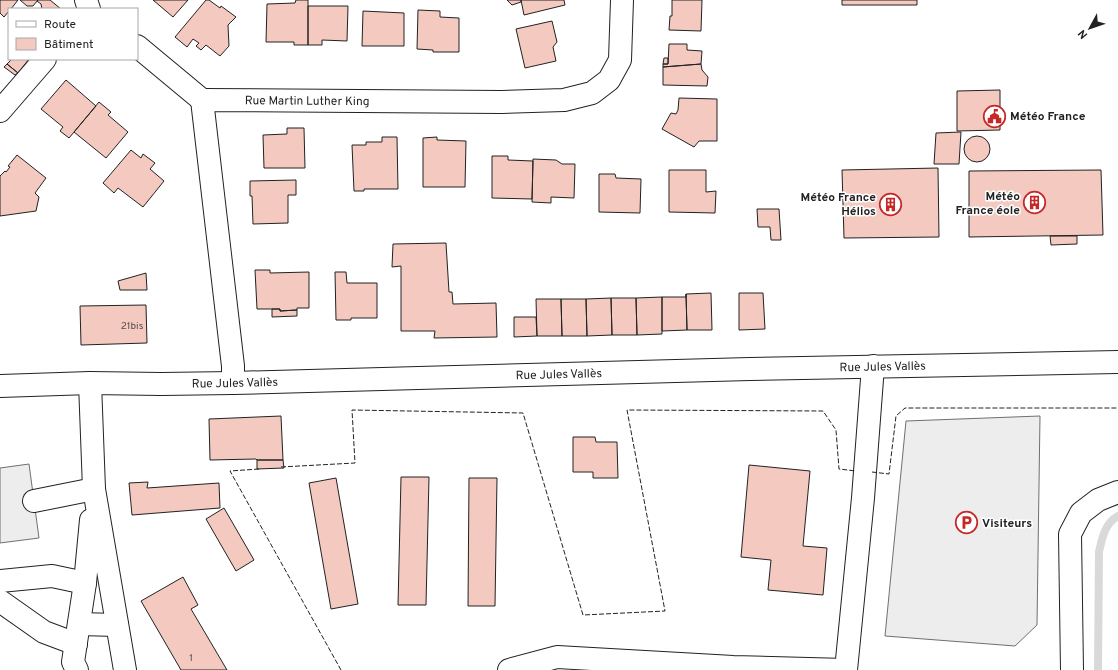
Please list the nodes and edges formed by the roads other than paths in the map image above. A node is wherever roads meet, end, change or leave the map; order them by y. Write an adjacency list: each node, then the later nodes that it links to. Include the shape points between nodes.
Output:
1 (622, 0): 4 (street, Rue Martin Luther King, via 620,60 609,80 592,93 564,100)
2 (138, 47): 4 (street)
3 (44, 60): 5 (street)
4 (202, 100): 8 (street)
5 (0, 111)
6 (1118, 362): 7 (street, Rue Jules Vallès)
7 (873, 366): 8 (street, Rue Jules Vallès); 22 (street)
8 (233, 383): 9 (street, Rue Jules Vallès)
9 (90, 384): 10 (street, Rue Jules Vallès); 11 (street)
10 (0, 386)
11 (94, 489): 13 (street); 15 (street); 17 (street)
12 (1118, 492): 23 (street, via 1098,500 1081,513 1070,534)
13 (34, 501)
14 (0, 581): 15 (street, via 52,576)
15 (85, 583): 18 (street)
16 (0, 601): 18 (street, via 44,632)
17 (117, 626): 18 (street); 20 (street)
18 (77, 634): 19 (street, via 73,662)
19 (77, 670)
20 (125, 670)
21 (509, 670): 22 (street, via 557,657 733,667)
22 (846, 670)
23 (1072, 670)

